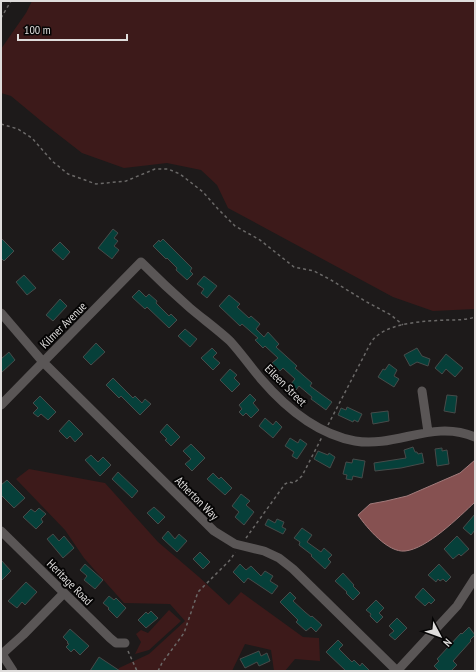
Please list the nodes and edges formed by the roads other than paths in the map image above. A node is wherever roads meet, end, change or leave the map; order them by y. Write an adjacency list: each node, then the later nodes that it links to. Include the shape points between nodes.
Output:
1 (141, 262): 3 (street, Kilmer Avenue); 6 (street, Eileen Street, via 230,342 284,404 306,421 340,437 373,442)
2 (1, 313): 3 (street, Atherton Way)
3 (43, 362): 5 (street, Kilmer Avenue); 14 (street, Atherton Way, via 214,531 224,538 279,558)
4 (422, 391): 6 (street)
5 (1, 405)
6 (428, 432): 7 (street, Eileen Street, via 452,432)
7 (475, 437)
8 (1, 531): 10 (street, Heritage Road)
9 (475, 578): 14 (street, via 457,606)
10 (64, 593): 11 (street, Heritage Road, via 116,643); 12 (street)
11 (125, 643)
12 (1, 655): 13 (street)
13 (13, 671)
14 (397, 671)

